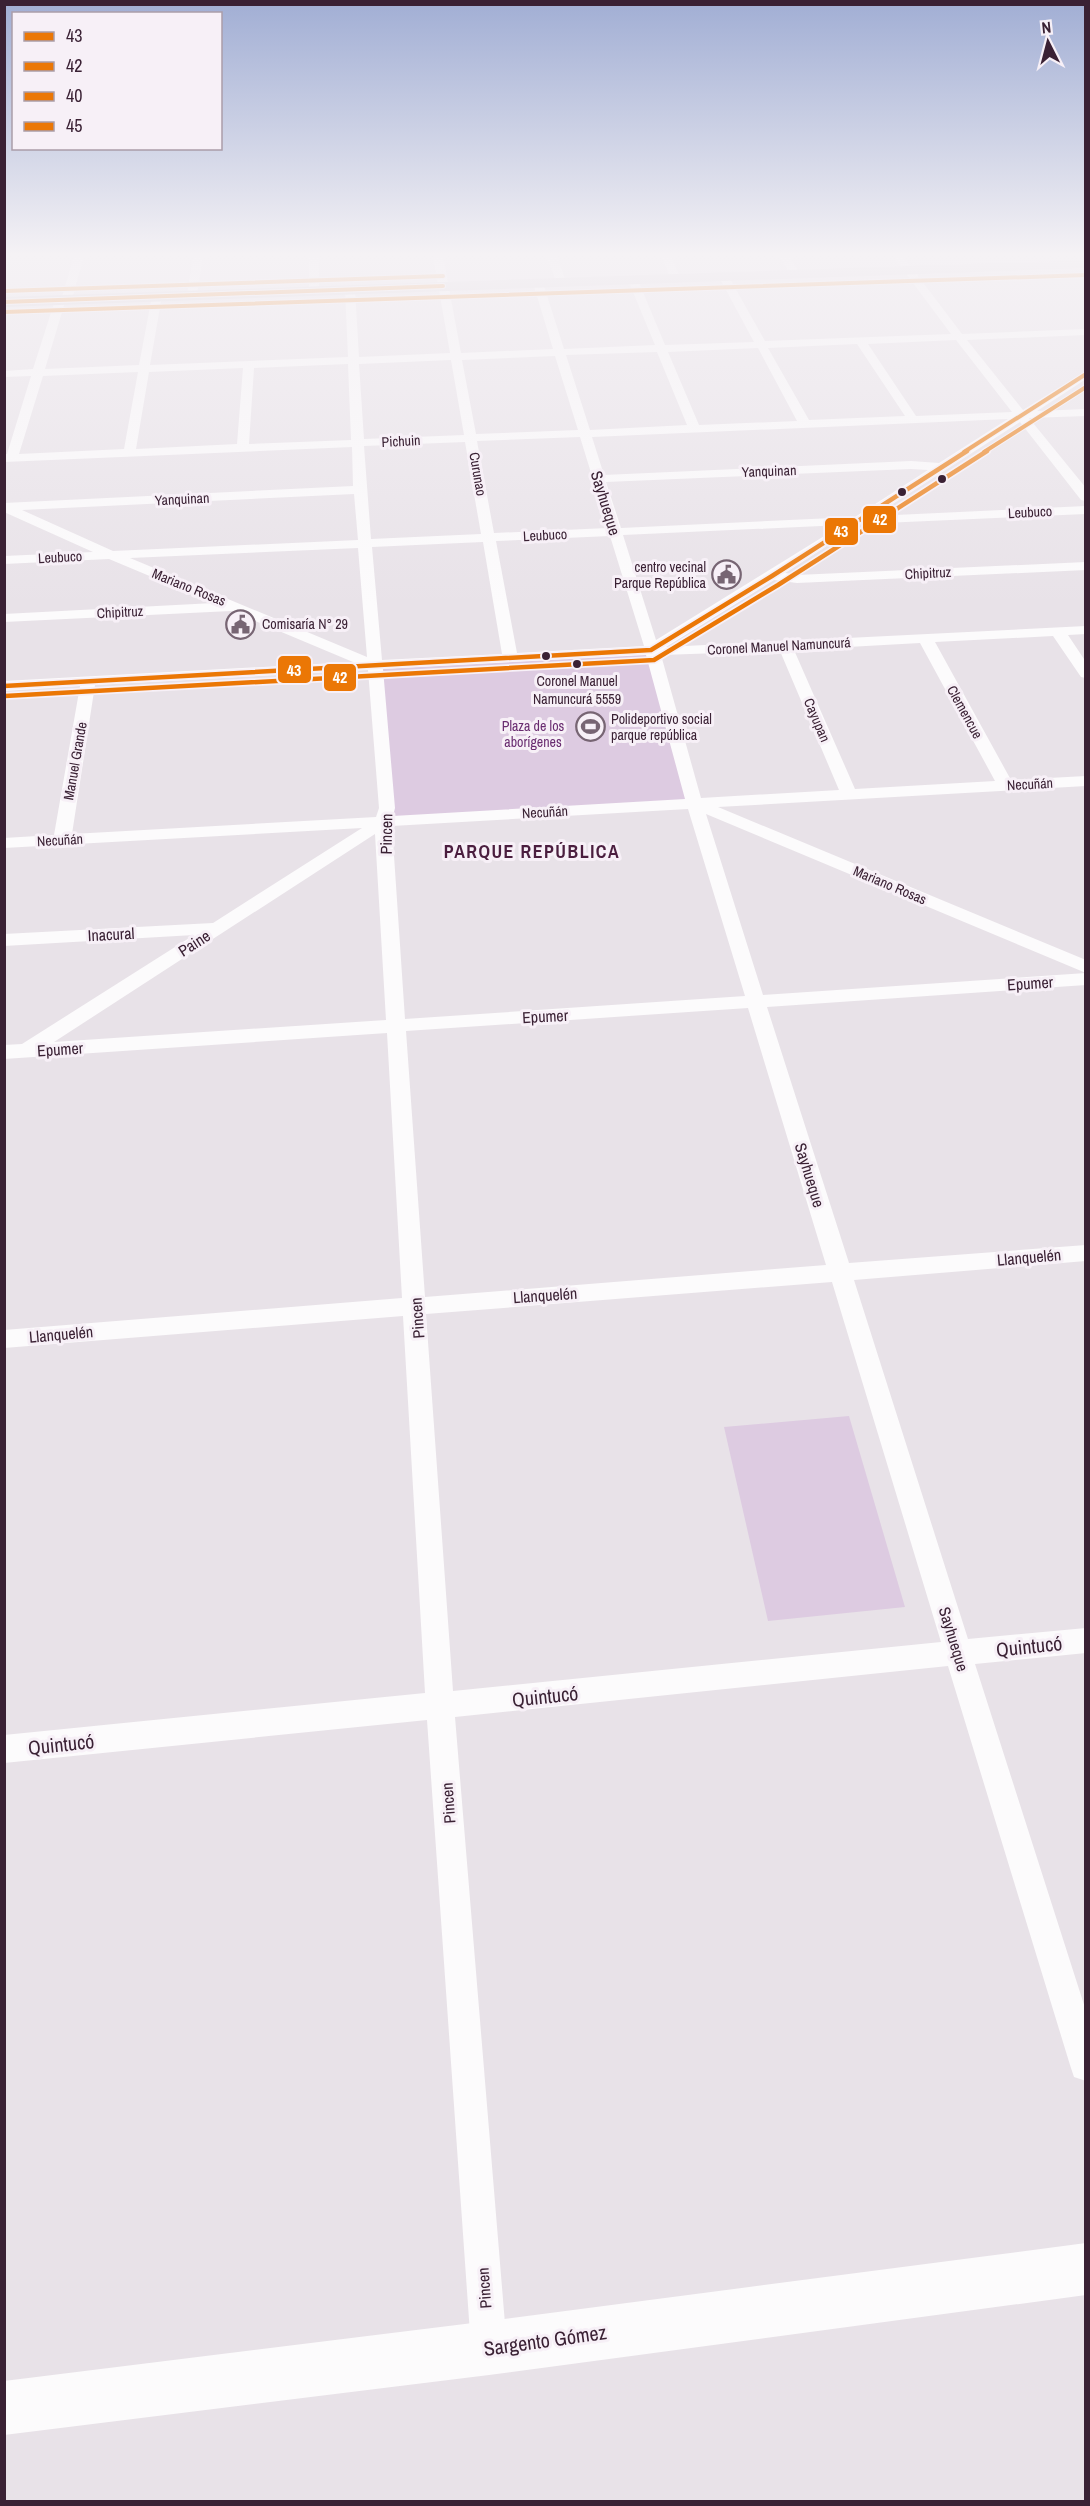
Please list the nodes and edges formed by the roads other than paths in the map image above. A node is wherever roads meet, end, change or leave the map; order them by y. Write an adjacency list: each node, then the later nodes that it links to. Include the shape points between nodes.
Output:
1 (37, 373): 11 (street); 23 (street)
2 (143, 373): 22 (street)
3 (248, 373): 21 (street)
4 (354, 373): 20 (street, Pincen)
5 (460, 373): 19 (street, Curunao)
6 (565, 373): 18 (street, Sayhueque)
7 (670, 373): 17 (street)
8 (776, 373): 16 (street)
9 (882, 373): 15 (street)
10 (988, 373): 14 (street)
11 (4, 374)
12 (1086, 374): 14 (street)
13 (1086, 412): 14 (street, Pichuin)
14 (1021, 415): 15 (street, Pichuin); 24 (street); 27 (street)
15 (914, 420): 16 (street, Pichuin)
16 (805, 424): 17 (street, Pichuin)
17 (694, 428): 18 (street, Pichuin)
18 (584, 433): 19 (street, Pichuin); 25 (street, Sayhueque)
19 (471, 438): 20 (street, Pichuin); 32 (street, Curunao)
20 (358, 443): 21 (street, Pichuin); 26 (street, Pincen)
21 (243, 448): 22 (street, Pichuin)
22 (129, 453): 23 (street, Pichuin)
23 (8, 458)
24 (940, 467): 25 (street, Yanquinan, via 911,465); 30 (street)
25 (598, 479): 31 (street, Sayhueque)
26 (360, 490): 28 (street, Yanquinan); 33 (street, Pincen)
27 (1086, 498)
28 (4, 507): 34 (street, Mariano Rosas)
29 (1086, 510): 30 (street, Leubuco)
30 (857, 520): 31 (street, Leubuco); 37 (street)
31 (615, 531): 32 (street, Leubuco); 44 (street, Sayhueque)
32 (489, 538): 33 (street, Leubuco); 45 (street, Curunao)
33 (364, 544): 34 (street, Leubuco); 46 (street, Pincen)
34 (111, 555): 35 (street, Leubuco); 38 (street, Mariano Rosas)
35 (4, 560)
36 (1086, 566): 37 (street, Chipitruz, via 797,579)
37 (772, 576): 44 (street)
38 (235, 606): 39 (street, Chipitruz); 46 (street, Mariano Rosas)
39 (4, 618)
40 (1086, 630): 41 (street, Coronel Manuel Namuncurá)
41 (1058, 632): 42 (street, Coronel Manuel Namuncurá); 47 (street)
42 (925, 638): 43 (street, Coronel Manuel Namuncurá); 51 (street, Clemencue)
43 (785, 646): 44 (street, Coronel Manuel Namuncurá); 52 (street, Cayupan)
44 (651, 650): 45 (street, Coronel Manuel Namuncurá); 53 (street, Sayhueque)
45 (510, 657): 46 (street, Coronel Manuel Namuncurá)
46 (374, 666): 48 (street, Coronel Manuel Namuncurá); 54 (street, Pincen, via 387,808)
47 (1086, 674)
48 (88, 681): 49 (street, Coronel Manuel Namuncurá); 55 (street, Manuel Grande)
49 (4, 686)
50 (1086, 781): 51 (street, Necuñán)
51 (1005, 785): 52 (street, Necuñán)
52 (849, 794): 53 (street, Necuñán)
53 (695, 804): 54 (street, Necuñán); 59 (street, Mariano Rosas); 61 (street, Sayhueque)
54 (383, 821): 55 (street, Necuñán); 57 (street, Paine); 62 (street, Pincen)
55 (62, 840): 56 (street, Necuñán)
56 (4, 843)
57 (218, 928): 58 (street, Inacural); 63 (street, Paine)
58 (4, 940)
59 (1086, 967)
60 (1086, 979): 61 (street, Epumer)
61 (757, 1003): 62 (street, Epumer); 67 (street, Sayhueque)
62 (396, 1025): 63 (street, Epumer); 68 (street, Pincen)
63 (26, 1051): 64 (street, Epumer); 65 (street, Paine)
64 (4, 1053)
65 (4, 1064)
66 (1086, 1252): 67 (street, Llanquelén)
67 (840, 1273): 68 (street, Llanquelén); 71 (street, Sayhueque)
68 (416, 1305): 69 (street, Llanquelén); 72 (street, Pincen)
69 (4, 1339)
70 (1086, 1640): 71 (street, Quintucó)
71 (959, 1653): 72 (street, Quintucó); 74 (street, Sayhueque)
72 (440, 1706): 73 (street, Quintucó); 76 (street, Pincen)
73 (4, 1749)
74 (1086, 2065)
75 (1086, 2269): 76 (main road, Sargento Gómez)
76 (489, 2348): 77 (main road, Sargento Gómez)
77 (4, 2408)

